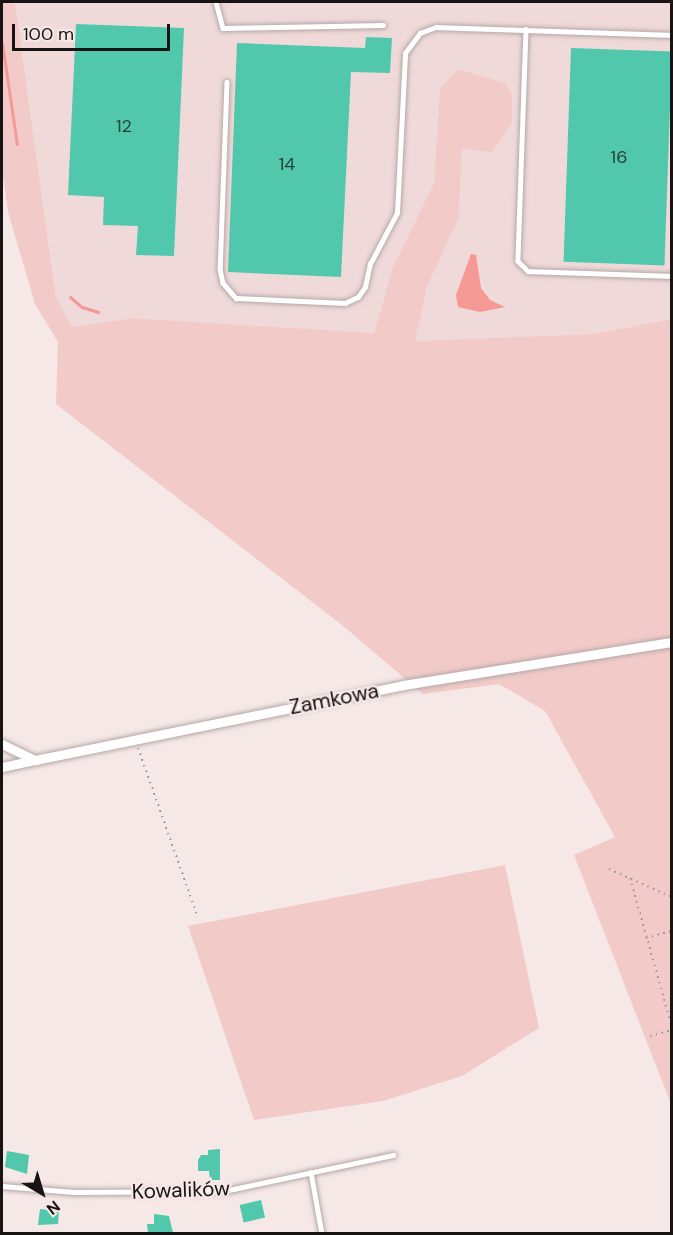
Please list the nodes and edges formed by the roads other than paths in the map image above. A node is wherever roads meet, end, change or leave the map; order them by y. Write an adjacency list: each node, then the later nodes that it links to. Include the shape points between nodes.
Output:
1 (216, 2): 2 (lane, via 224,28)
2 (383, 25)
3 (526, 29): 4 (lane); 5 (lane, via 436,27 410,42 405,53 397,213 370,264 365,287 358,297 345,303 236,298 223,283 220,268); 6 (lane, via 518,261 528,271)
4 (672, 35)
5 (227, 82)
6 (672, 276)
7 (672, 642): 9 (street, Zamkowa, via 403,685)
8 (2, 744): 9 (street)
9 (36, 760): 10 (street, Zamkowa)
10 (2, 766)
11 (393, 1155): 12 (lane, Kowalików)
12 (311, 1172): 13 (lane, Kowalików, via 224,1191 74,1192); 14 (lane)
13 (2, 1186)
14 (322, 1233)

